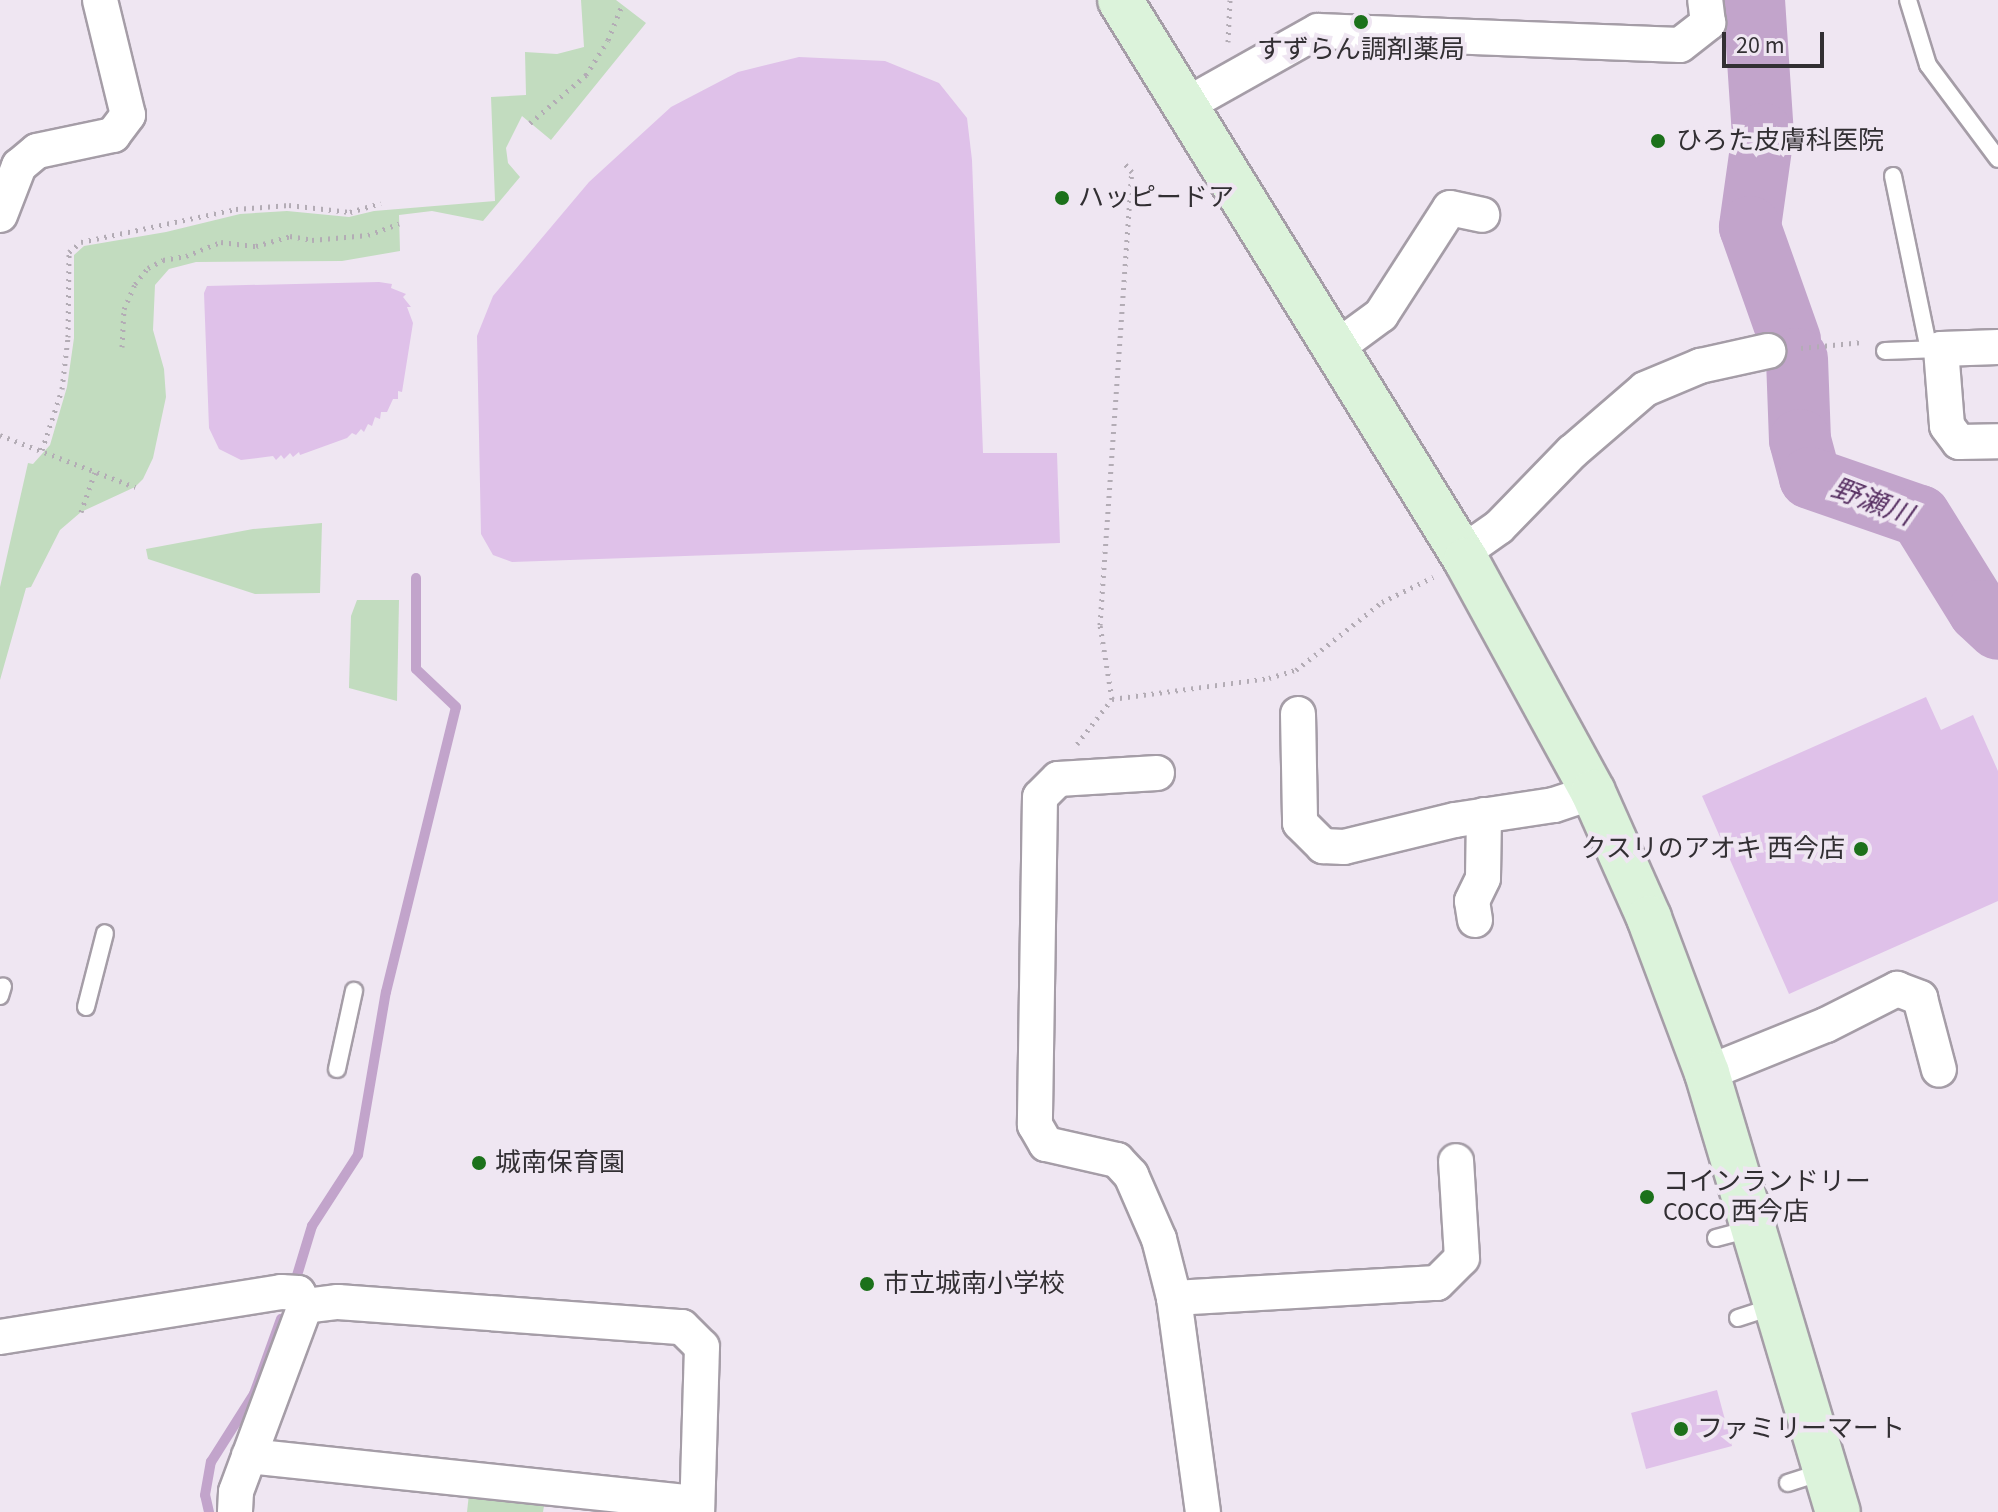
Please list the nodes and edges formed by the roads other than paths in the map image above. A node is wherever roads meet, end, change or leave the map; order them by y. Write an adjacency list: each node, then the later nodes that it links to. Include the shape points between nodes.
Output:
1 (100, 0): 8 (street, via 128,115 113,135 37,151 19,166)
2 (1120, 0): 5 (street)
3 (1705, 0): 5 (street, via 1708,23 1680,45 1318,31)
4 (1908, 0): 6 (lane, via 1928,65)
5 (1186, 105): 11 (street)
6 (1998, 159)
7 (1893, 176): 12 (lane)
8 (0, 215)
9 (1482, 215): 11 (street, via 1450,208 1381,315)
10 (1998, 347): 12 (street)
11 (1336, 348): 16 (street)
12 (1935, 349): 14 (lane); 15 (street, via 1947,426 1959,442)
13 (1768, 351): 16 (street, via 1700,366 1645,389 1572,452 1499,527)
14 (1885, 351)
15 (1998, 441)
16 (1454, 562): 19 (street)
17 (1298, 714): 20 (street, via 1300,823 1323,846 1344,847)
18 (1157, 773): 29 (street, via 1058,779 1040,797 1035,1125 1046,1144 1117,1160 1131,1175 1159,1239)
19 (1593, 792): 20 (street, via 1554,805); 27 (street, via 1649,918)
20 (1484, 815): 21 (street, via 1483,878 1472,901)
21 (1475, 920)
22 (105, 933): 24 (lane)
23 (354, 991): 25 (lane)
24 (86, 1007)
25 (337, 1069)
26 (1939, 1070): 27 (street, via 1920,998 1897,989 1826,1025)
27 (1707, 1073): 36 (street, via 1736,1233 1807,1477)
28 (1456, 1161): 29 (street, via 1462,1258 1437,1283)
29 (1174, 1298): 35 (street)
30 (305, 1306): 31 (street, via 298,1293 281,1292); 32 (street); 33 (street, via 338,1302 682,1327 702,1347)
31 (0, 1337)
32 (249, 1456): 33 (street); 34 (street)
33 (697, 1507)
34 (235, 1512)
35 (1203, 1512)
36 (1838, 1512)

